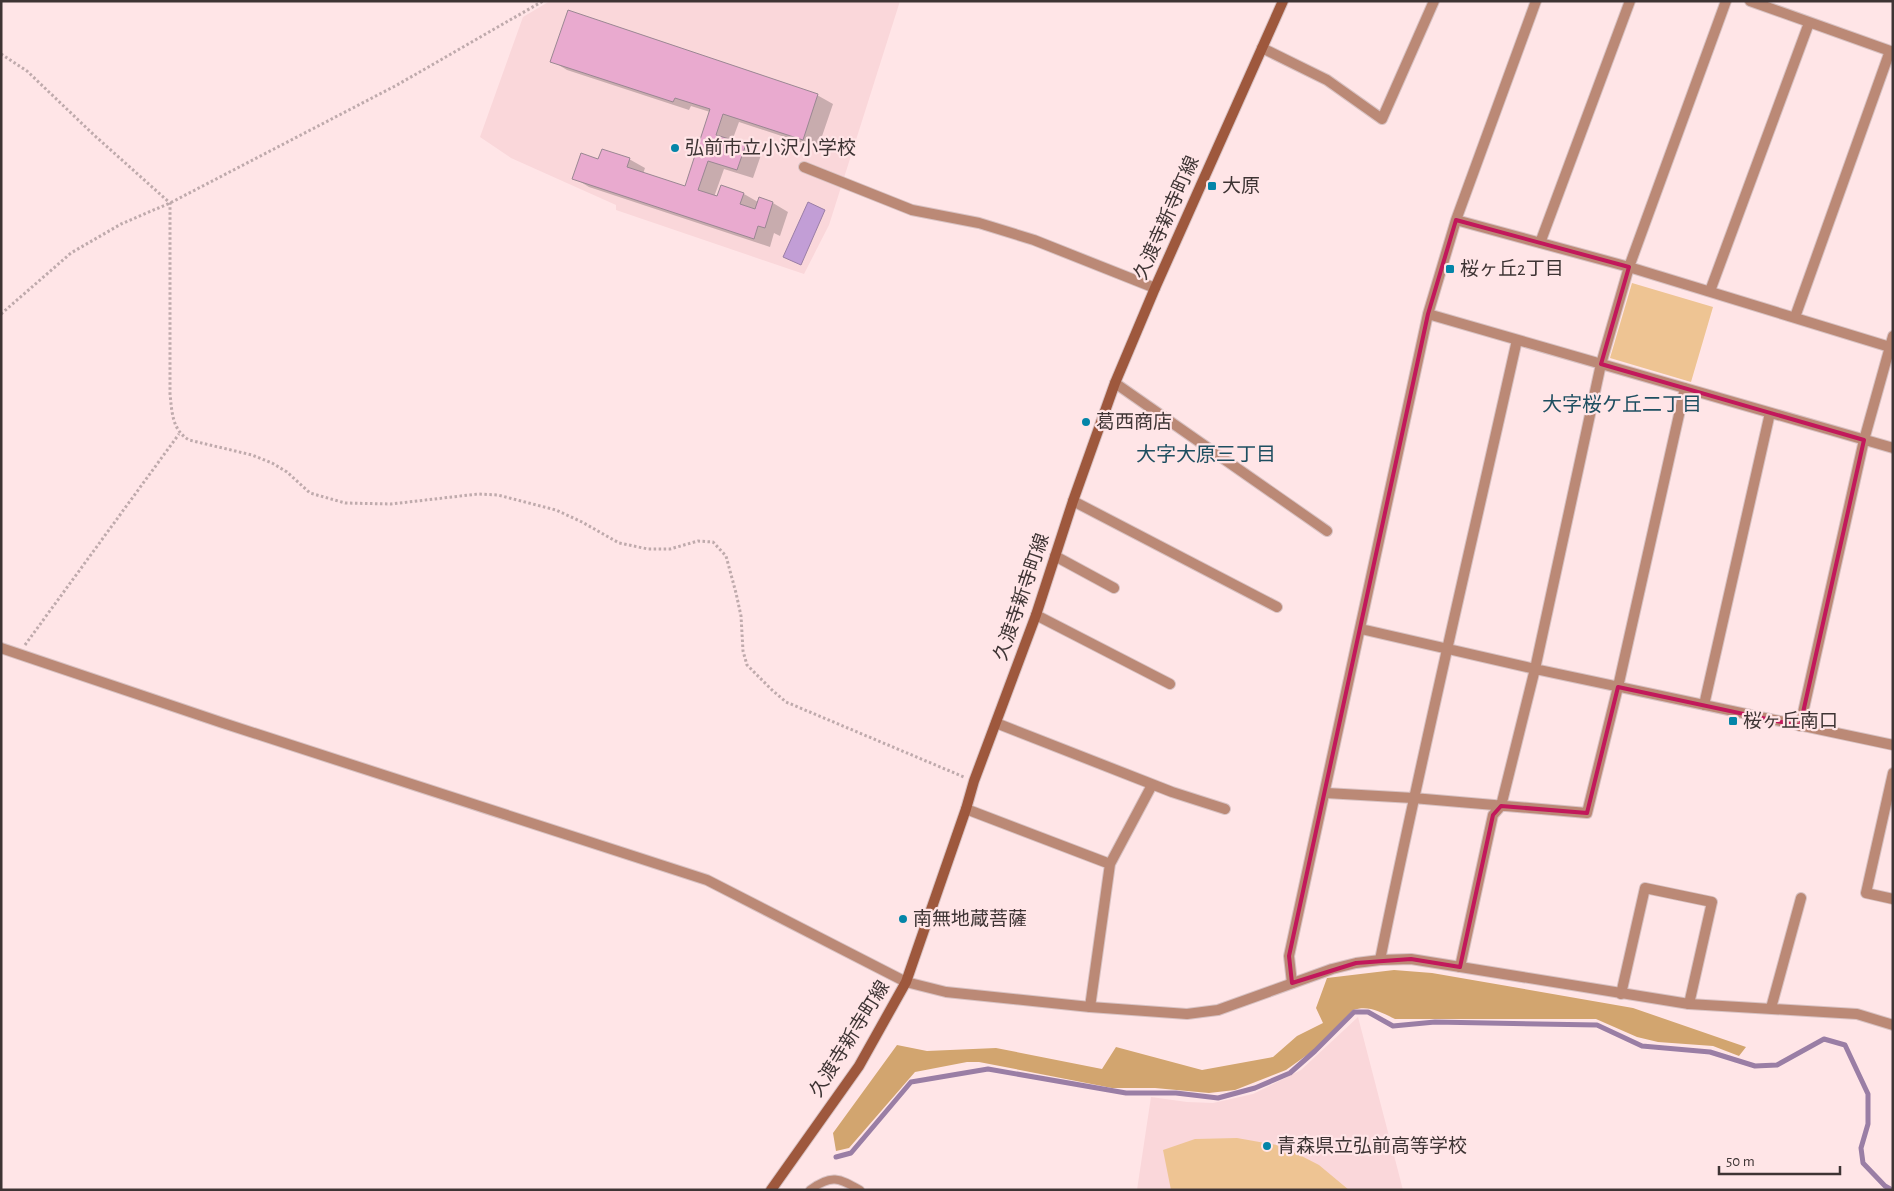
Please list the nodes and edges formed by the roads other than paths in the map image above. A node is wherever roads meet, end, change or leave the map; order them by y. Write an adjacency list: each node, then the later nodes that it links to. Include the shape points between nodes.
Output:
1 (1283, 1): 8 (main road, 久渡寺新寺町線)
2 (1434, 1): 8 (street, via 1382,119 1326,80)
3 (1536, 1): 11 (street)
4 (1630, 1): 12 (street)
5 (1726, 1): 13 (street)
6 (1750, 1): 7 (street)
7 (1809, 23): 9 (street); 15 (street)
8 (1262, 48): 14 (main road, 久渡寺新寺町線)
9 (1891, 52): 17 (street)
10 (804, 167): 14 (street, via 912,210 979,223 1034,240)
11 (1456, 220): 12 (street); 16 (street)
12 (1540, 242): 13 (street)
13 (1629, 266): 15 (street); 21 (street)
14 (1155, 288): 22 (main road, 久渡寺新寺町線)
15 (1710, 291): 17 (street)
16 (1428, 314): 19 (street); 33 (street)
17 (1795, 318): 20 (street)
18 (1893, 336): 20 (street)
19 (1517, 340): 21 (street); 35 (street)
20 (1891, 347): 25 (street)
21 (1601, 364): 23 (street); 36 (street)
22 (1115, 383): 27 (main road, 久渡寺新寺町線); 28 (street)
23 (1685, 388): 24 (street); 38 (street)
24 (1770, 413): 25 (street); 39 (street)
25 (1864, 440): 26 (street); 41 (street)
26 (1893, 448)
27 (1073, 501): 29 (main road, 久渡寺新寺町線); 31 (street)
28 (1327, 531)
29 (1055, 556): 30 (street); 32 (main road, 久渡寺新寺町線)
30 (1114, 588)
31 (1277, 607)
32 (1036, 614): 37 (street); 40 (main road, 久渡寺新寺町線)
33 (1361, 629): 35 (street); 45 (street)
34 (1, 648): 55 (street, via 707,880)
35 (1448, 649): 36 (street); 46 (street)
36 (1535, 669): 38 (street); 47 (street)
37 (1170, 684)
38 (1618, 687): 39 (street); 47 (street, via 1587,813)
39 (1704, 705): 41 (street)
40 (996, 723): 44 (street); 49 (main road, 久渡寺新寺町線)
41 (1800, 726): 42 (street)
42 (1893, 745)
43 (1893, 773): 52 (street, via 1866,893)
44 (1152, 785): 48 (street); 50 (street)
45 (1326, 793): 46 (street); 56 (street, via 1289,956)
46 (1413, 798): 47 (street); 53 (street)
47 (1502, 806): 54 (street, via 1493,815)
48 (1225, 809)
49 (966, 810): 50 (street); 55 (main road, 久渡寺新寺町線)
50 (1110, 864): 59 (street)
51 (1801, 898): 60 (street)
52 (1893, 899)
53 (1380, 960): 54 (street, via 1411,959); 56 (street, via 1332,969)
54 (1460, 967): 57 (street)
55 (906, 982): 59 (street, via 946,992); 62 (main road, 久渡寺新寺町線, via 860,1066)
56 (1292, 983): 59 (street, via 1218,1010 1187,1014)
57 (1621, 994): 58 (street); 58 (street, via 1645,888 1712,902)
58 (1689, 1004): 60 (street)
59 (1090, 1007)
60 (1771, 1008): 61 (street, via 1858,1014)
61 (1893, 1025)
62 (771, 1190)
63 (810, 1190): 64 (lane, via 822,1181 839,1178)
64 (860, 1190)

